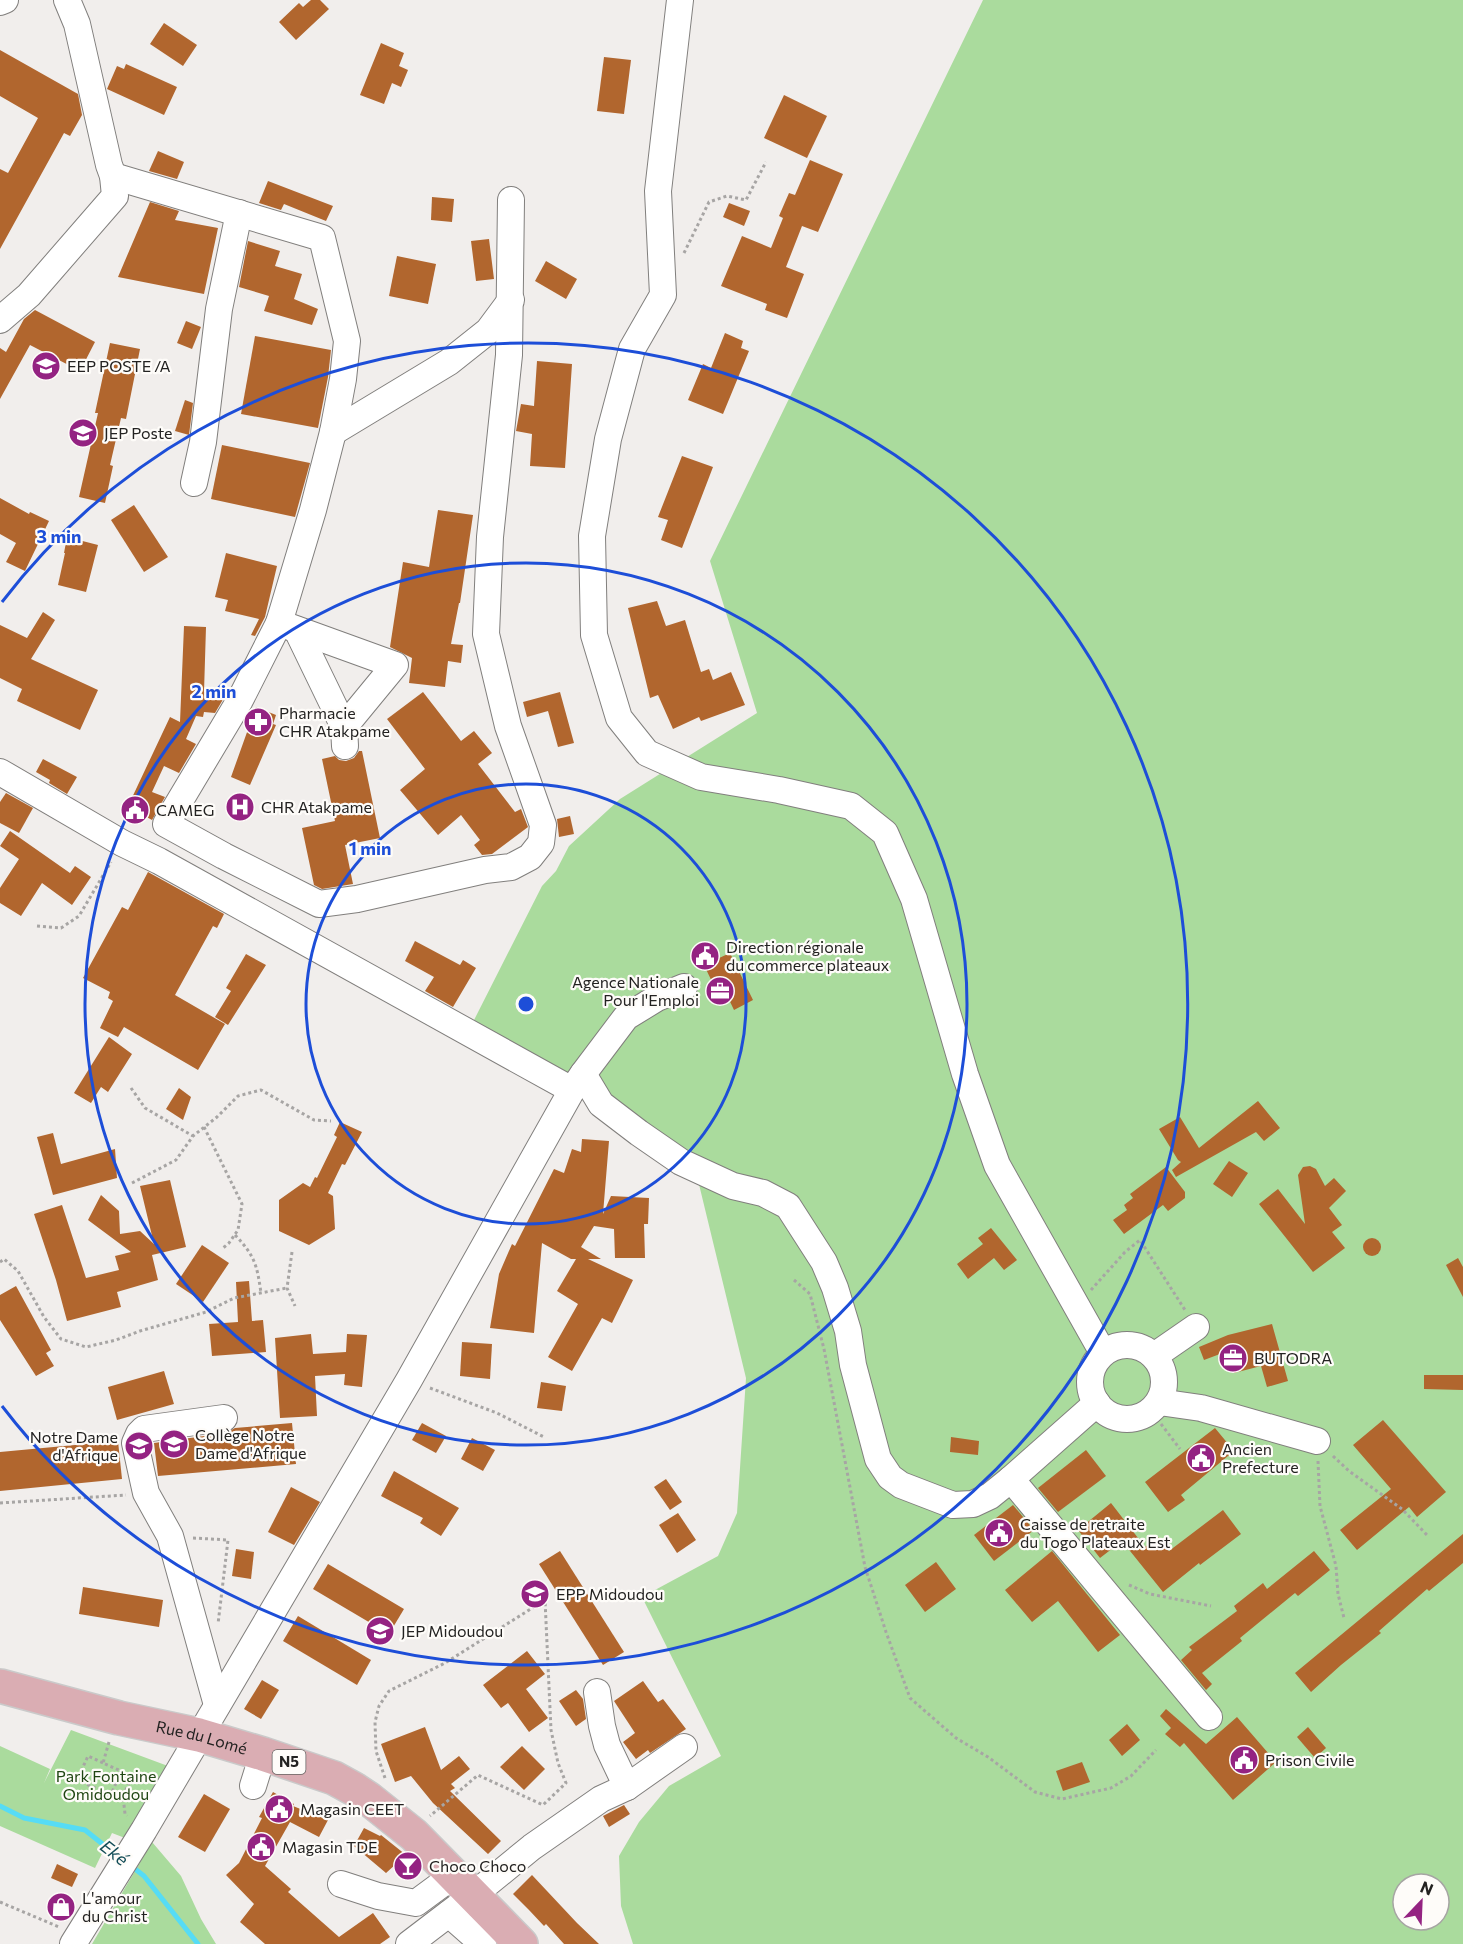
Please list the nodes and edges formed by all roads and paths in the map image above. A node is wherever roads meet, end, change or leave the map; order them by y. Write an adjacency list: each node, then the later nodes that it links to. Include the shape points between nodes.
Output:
1 (4, 0): 4 (street)
2 (67, 0): 6 (street, via 77,24)
3 (680, 0): 33 (street, via 658,191 663,295 632,349 608,439 592,536 594,635 619,718 647,753 701,777 851,806 885,833 914,899 965,1074 997,1165)
4 (0, 2)
5 (766, 162): 9 (path, via 746,200 727,196 709,202)
6 (113, 176): 8 (street); 11 (street, via 115,196 29,295)
7 (511, 200): 10 (street)
8 (239, 213): 12 (street, via 322,238 347,341); 13 (street, via 219,309 203,442)
9 (683, 254)
10 (511, 300): 12 (street, via 488,331 448,362); 14 (street, via 490,537 486,634 508,726 543,825 541,843 530,857 510,867 319,904 166,824)
11 (0, 320)
12 (333, 432): 14 (street)
13 (194, 483)
14 (288, 627): 14 (street, via 344,737 395,665)
15 (0, 772): 16 (street)
16 (122, 843): 17 (path, via 79,916 61,928); 19 (street)
17 (37, 926)
18 (684, 987): 19 (street, via 626,1017)
19 (577, 1082): 37 (street); 44 (street, via 681,1162 788,1206 824,1262 835,1288 878,1459 890,1477 953,1505 973,1504)
20 (131, 1088): 23 (path, via 145,1108)
21 (331, 1121): 22 (path, via 314,1120 261,1090 238,1096)
22 (204, 1127): 23 (path); 25 (path, via 242,1204)
23 (193, 1136): 24 (path, via 176,1160)
24 (132, 1183)
25 (235, 1235): 26 (path); 31 (path, via 257,1265)
26 (223, 1248)
27 (292, 1252): 30 (path)
28 (0, 1262): 31 (path, via 4,1259 18,1271 61,1339 86,1347 206,1312 234,1298)
29 (794, 1280): 60 (path, via 810,1294 865,1567 910,1698 956,1738 1035,1792 1062,1799 1111,1788 1131,1776)
30 (287, 1288): 31 (path); 32 (path)
31 (261, 1293)
32 (295, 1306)
33 (1077, 1308): 34 (path, via 1100,1278 1140,1240); 35 (street)
34 (1196, 1327): 36 (street)
35 (1103, 1353): 36 (street, via 1132,1346); 38 (street, via 1091,1374 1092,1394)
36 (1154, 1356): 39 (street, via 1164,1378 1164,1391)
37 (409, 1380): 41 (path, via 497,1413); 55 (street)
38 (1097, 1403): 39 (street, via 1122,1419 1142,1416); 44 (street)
39 (1155, 1407): 42 (street, via 1201,1408); 43 (path)
40 (224, 1418): 45 (street, via 144,1429 138,1434 135,1443)
41 (544, 1437)
42 (1317, 1441): 47 (path, via 1349,1471 1402,1509); 51 (path, via 1320,1506 1336,1566)
43 (1180, 1449)
44 (1011, 1479): 56 (street)
45 (146, 1494): 46 (path); 48 (street)
46 (0, 1503)
47 (1427, 1535)
48 (170, 1536): 52 (path, via 228,1540); 55 (street)
49 (1129, 1585): 50 (path, via 1150,1594)
50 (1211, 1606)
51 (1344, 1618)
52 (217, 1633)
53 (0, 1686): 57 (main road, Rue du Lomé / N5)
54 (597, 1692): 66 (street, via 594,1726)
55 (217, 1705): 57 (street)
56 (1209, 1717)
57 (199, 1735): 61 (main road, Rue du Lomé / N5); 68 (street)
58 (684, 1747): 66 (street)
59 (107, 1748): 62 (path)
60 (1156, 1750)
61 (263, 1754): 65 (street); 67 (main road, Rue du Lomé / N5, via 311,1769 354,1789 385,1811)
62 (103, 1763): 63 (path); 63 (path, via 87,1756 77,1780 111,1794)
63 (120, 1773): 68 (path, via 131,1779 123,1796 125,1814)
64 (392, 1784): 67 (path, via 383,1776 376,1751 375,1722 389,1691 445,1663 546,1600 551,1730 566,1783 543,1805 478,1775)
65 (253, 1786)
66 (627, 1787): 70 (street, via 602,1799)
67 (422, 1820): 70 (main road, Rue du Lomé / N5)
68 (140, 1836): 72 (street)
69 (340, 1884): 70 (street, via 416,1903)
70 (458, 1895): 73 (street); 74 (street); 75 (main road, Rue du Lomé / N5)
71 (0, 1902): 72 (path)
72 (76, 1940)
73 (409, 1944)
74 (483, 1944)
75 (521, 1944)

